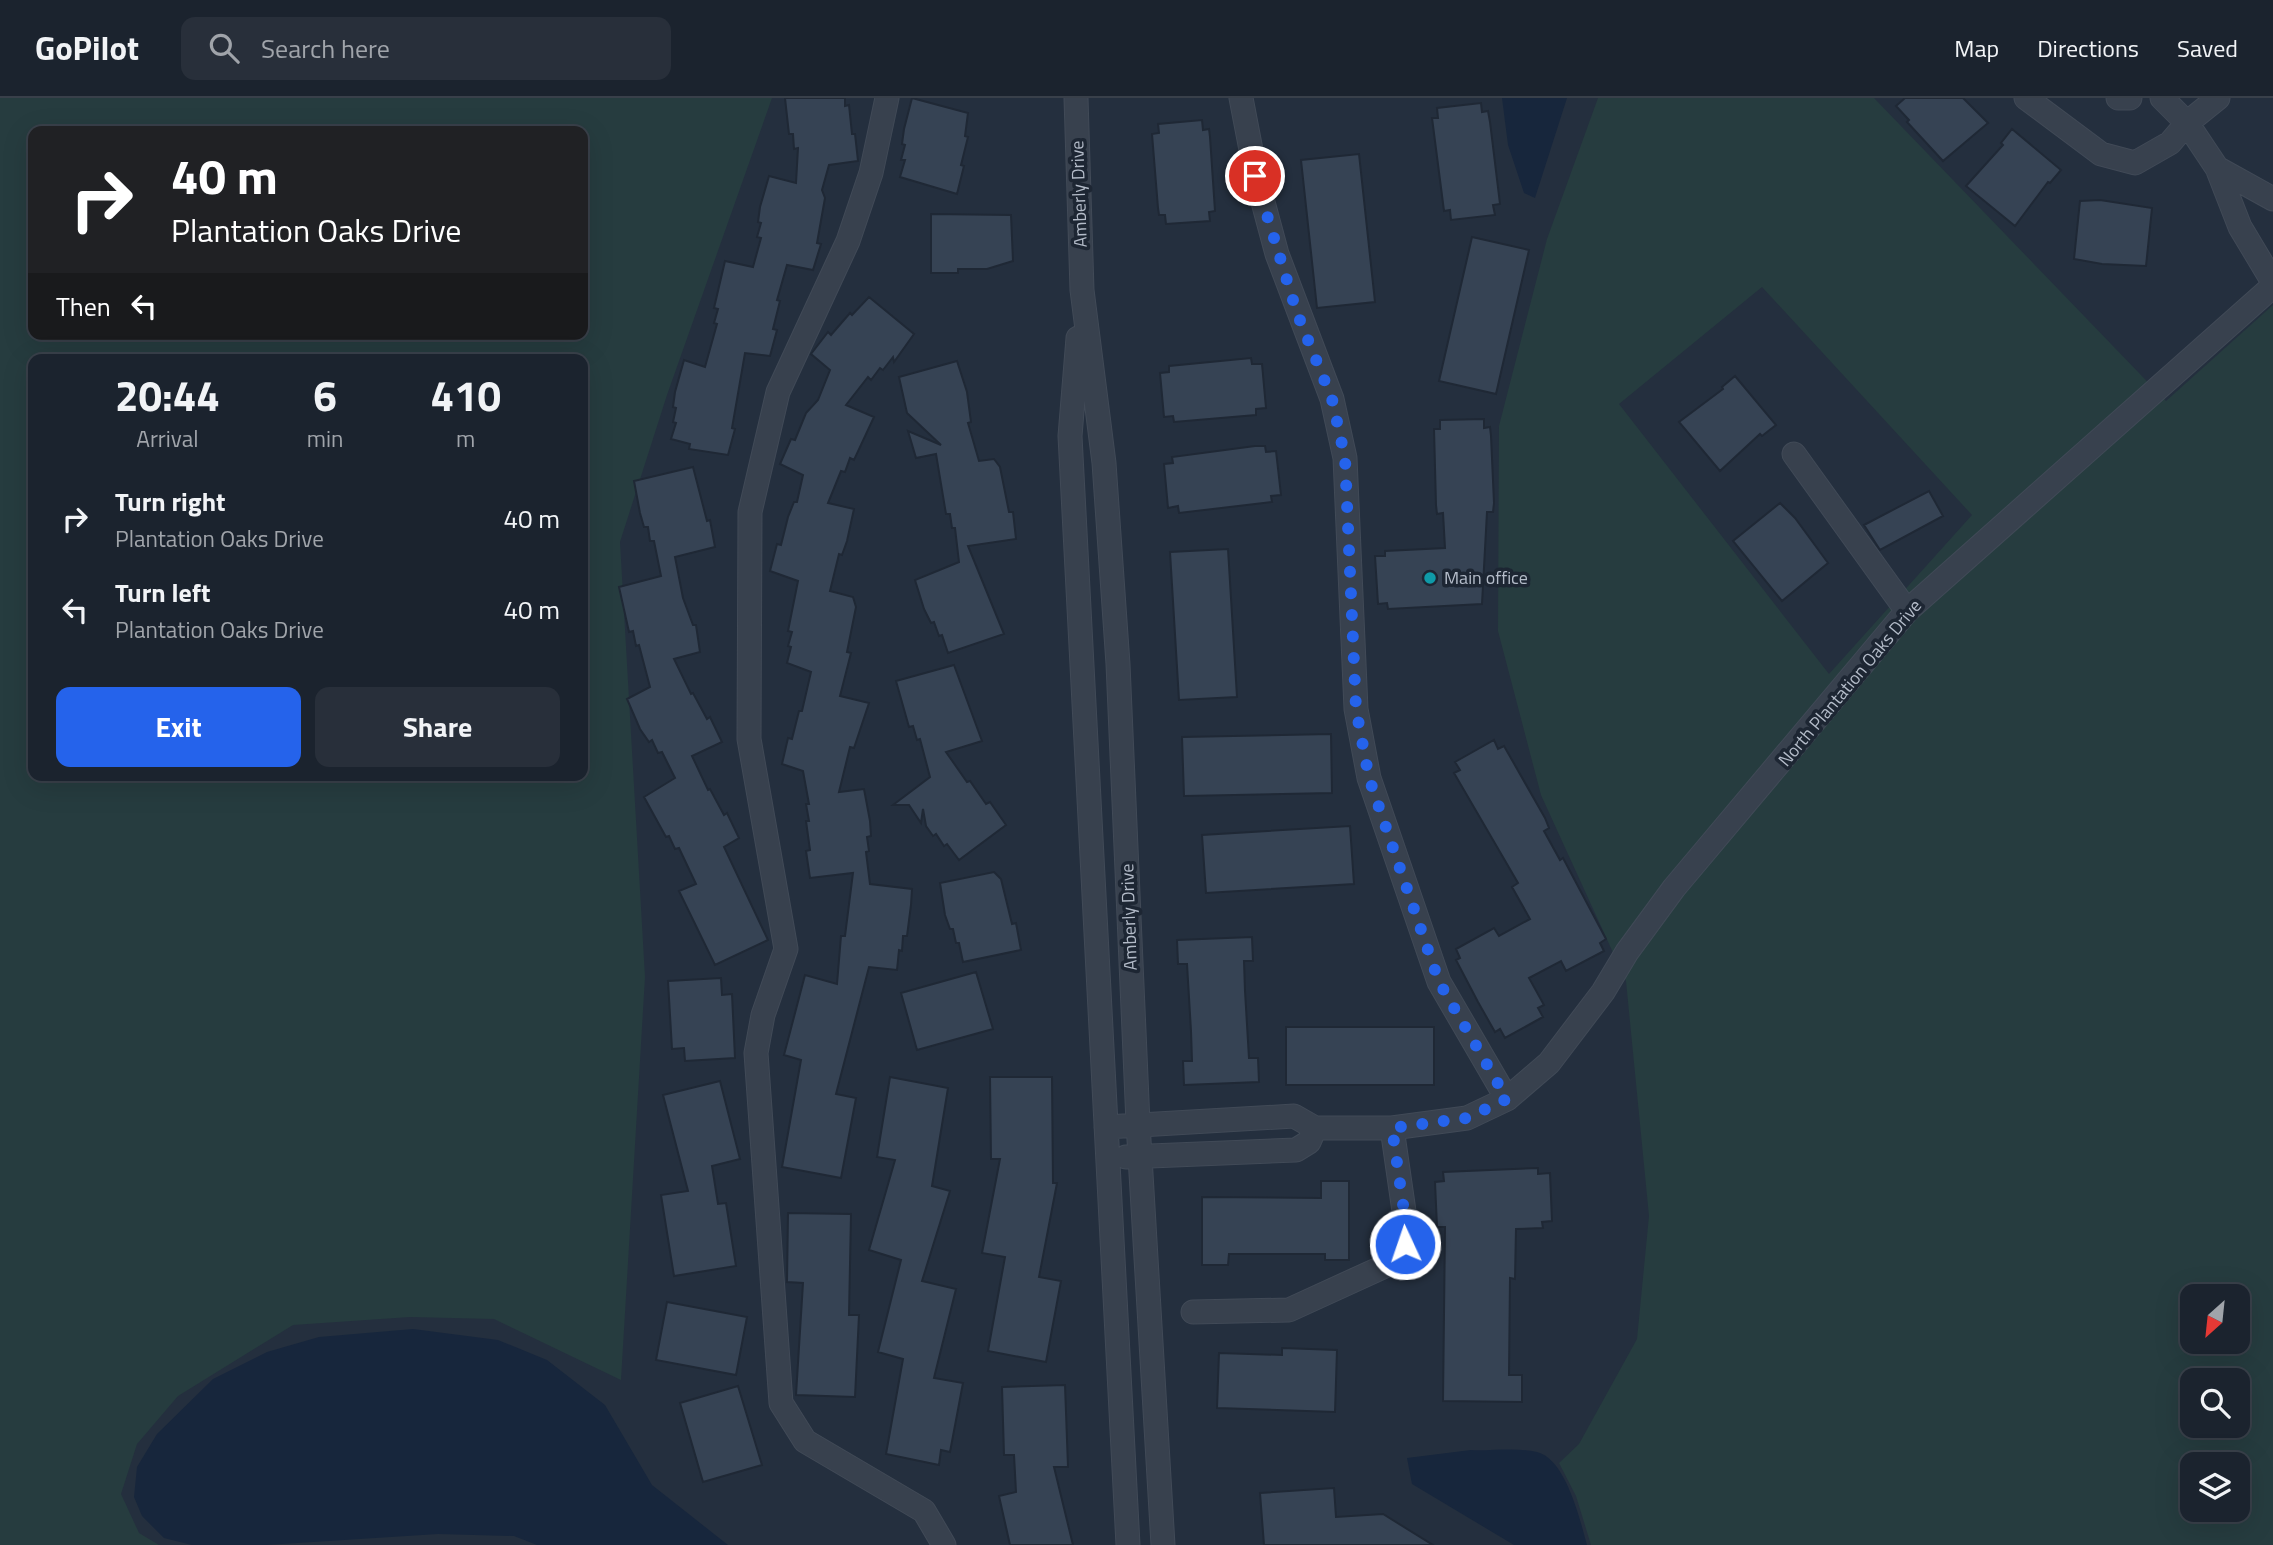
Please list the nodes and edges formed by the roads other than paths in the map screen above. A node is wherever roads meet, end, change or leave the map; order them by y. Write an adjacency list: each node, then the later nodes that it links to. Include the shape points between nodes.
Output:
1 (887, 98): 24 (street, via 871,173 848,242 778,392 750,512 750,738 786,949 763,1015 756,1053 781,1403 806,1441 924,1511)
2 (1076, 98): 13 (street, Amberly Drive)
3 (1241, 98): 16 (street, via 1255,176 1277,254 1332,399 1345,458 1356,709 1369,778 1439,982)
4 (2026, 98): 9 (street, via 2101,154 2135,163 2170,143)
5 (2118, 98): 6 (street)
6 (2130, 98)
7 (2162, 98): 9 (street, North Plantation Oaks Drive)
8 (2218, 98): 9 (street)
9 (2187, 123): 10 (street, North Plantation Oaks Drive)
10 (2217, 167): 11 (street); 12 (street, North Plantation Oaks Drive, via 2240,227)
11 (2273, 199)
12 (2273, 284): 15 (street, North Plantation Oaks Drive)
13 (1082, 290): 17 (street, Amberly Drive, via 1104,463 1118,664); 18 (street, Amberly Drive, via 1070,436)
14 (1794, 454): 15 (street)
15 (1907, 611): 16 (street, North Plantation Oaks Drive, via 1674,888 1556,1054)
16 (1507, 1099): 20 (street, North Plantation Oaks Drive, via 1467,1118)
17 (1138, 1124): 18 (street, North Plantation Oaks Drive); 19 (street, North Plantation Oaks Drive, via 1294,1116); 21 (street, Amberly Drive)
18 (1106, 1127): 22 (street, Amberly Drive)
19 (1315, 1128): 20 (street, North Plantation Oaks Drive); 21 (street, via 1309,1142 1296,1150)
20 (1392, 1128): 23 (street, via 1407,1232 1394,1262 1289,1310)
21 (1140, 1156): 22 (street); 26 (street, Amberly Drive)
22 (1108, 1158): 25 (street, Amberly Drive)
23 (1194, 1312)
24 (944, 1545)
25 (1128, 1545)
26 (1163, 1545)

